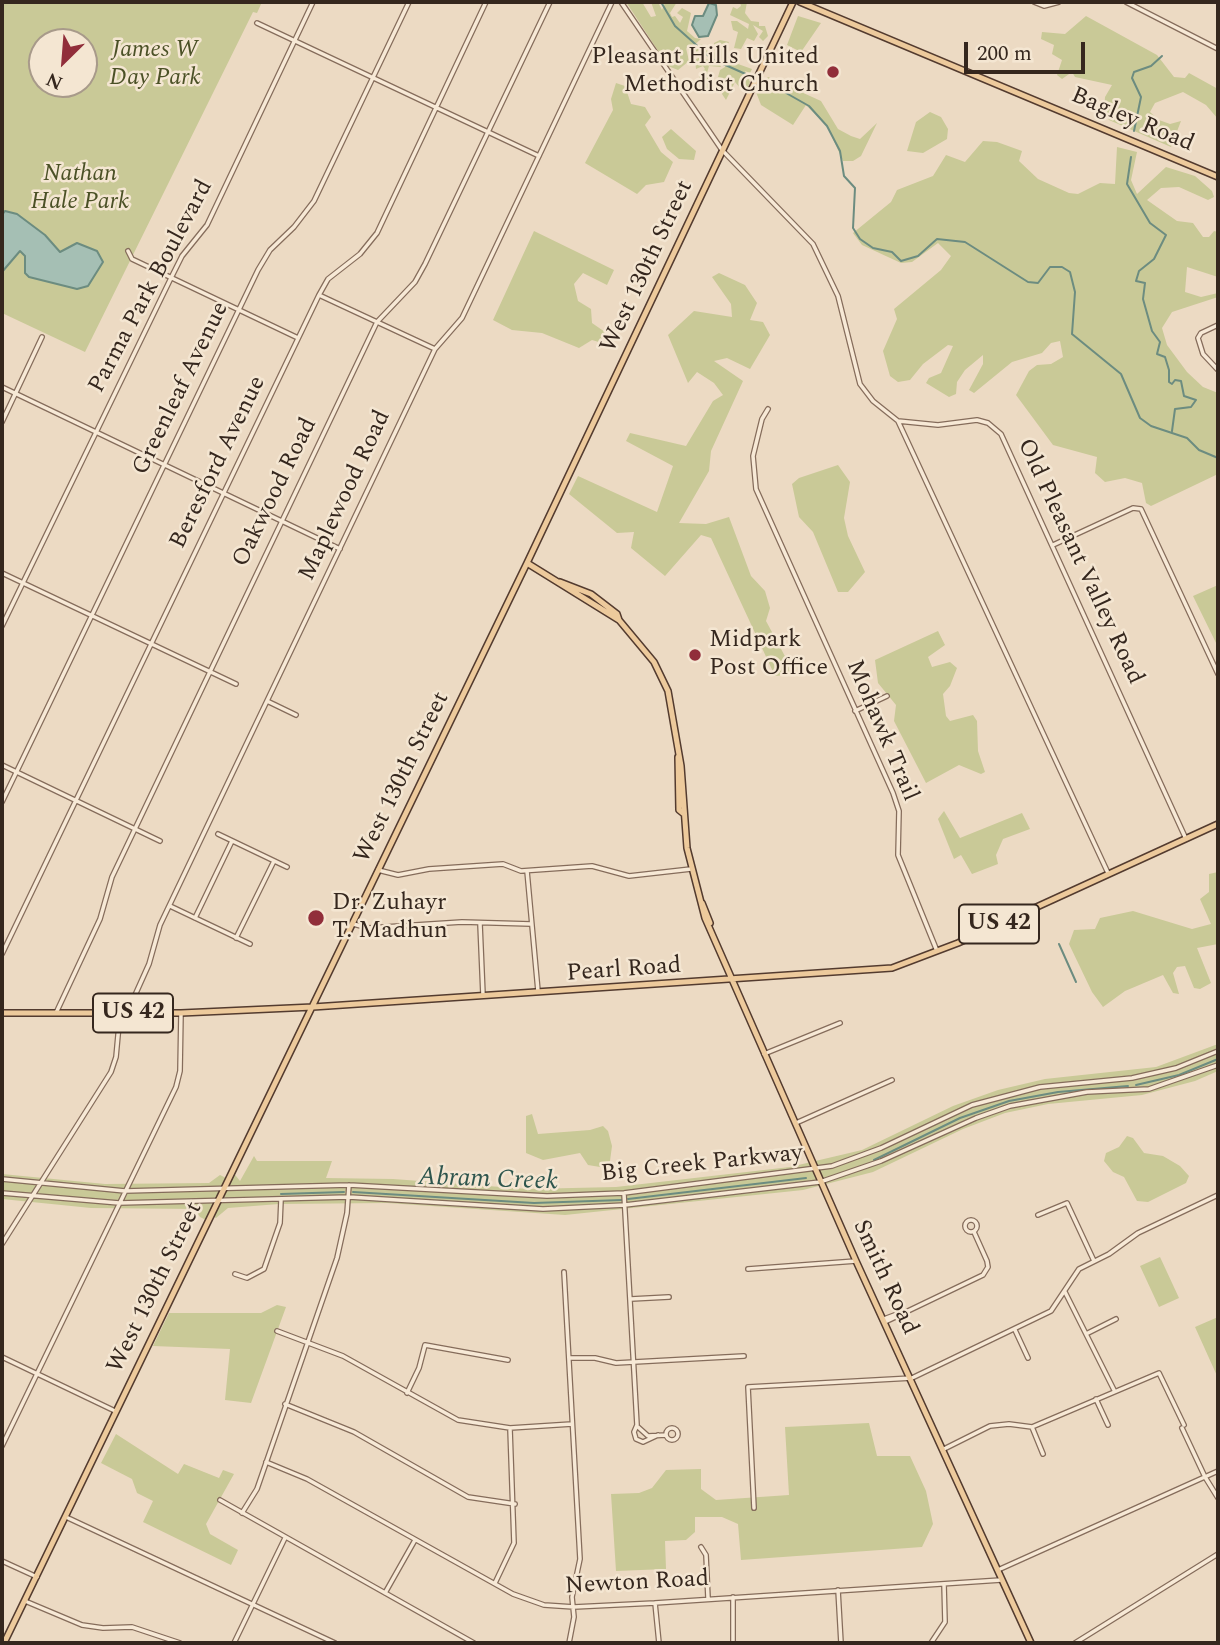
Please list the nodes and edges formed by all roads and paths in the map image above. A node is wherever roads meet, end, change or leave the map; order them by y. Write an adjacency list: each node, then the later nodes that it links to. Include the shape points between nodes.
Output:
1 (313, 2): 14 (street, Parma Park Boulevard)
2 (409, 2): 16 (street, Greenleaf Avenue)
3 (486, 2): 17 (street, Beresford Avenue)
4 (550, 2): 18 (street, Oakwood Road)
5 (612, 2): 20 (street, Maplewood Road)
6 (621, 2): 19 (street)
7 (793, 2): 19 (main road, West 130th Street)
8 (800, 2): 21 (main road, Bagley Road)
9 (1034, 2): 10 (street, via 1044,6)
10 (1059, 2)
11 (1126, 2): 12 (street)
12 (1133, 3): 15 (street)
13 (257, 23): 14 (street)
14 (294, 41): 16 (street); 23 (street, Parma Park Boulevard, via 207,225)
15 (1218, 49)
16 (372, 78): 17 (street); 25 (street, Greenleaf Avenue, via 314,201 270,250)
17 (436, 108): 18 (street); 24 (street, Beresford Avenue, via 377,233 360,254 328,279)
18 (488, 131): 20 (street); 26 (street, Oakwood Road, via 415,282)
19 (722, 150): 35 (street, via 813,243 838,296 860,384); 43 (main road, West 130th Street)
20 (539, 156): 30 (street, Maplewood Road, via 462,318)
21 (1218, 177)
22 (128, 251): 23 (street, via 132,259)
23 (171, 278): 25 (street); 37 (street, Parma Park Boulevard)
24 (319, 295): 26 (street); 29 (street, Beresford Avenue)
25 (240, 309): 29 (street); 38 (street, Greenleaf Avenue)
26 (377, 322): 30 (street); 40 (street, Oakwood Road)
27 (1218, 325): 31 (street, via 1198,338 1203,354)
28 (42, 337): 33 (street)
29 (298, 338): 39 (street, Beresford Avenue)
30 (435, 349): 42 (street, Maplewood Road)
31 (1218, 370)
32 (2, 387): 33 (street)
33 (15, 394): 36 (street); 37 (street)
34 (768, 410): 54 (street, Mohawk Trail, via 753,456 756,489)
35 (898, 421): 41 (street, Old Pleasant Valley Road, via 988,423 1000,434); 71 (street)
36 (2, 422)
37 (96, 432): 38 (street); 45 (street, Parma Park Boulevard)
38 (164, 464): 39 (street); 46 (street, Greenleaf Avenue)
39 (224, 493): 40 (street); 48 (street, Beresford Avenue)
40 (283, 520): 42 (street); 49 (street, Oakwood Road)
41 (1053, 545): 50 (street, via 1133,508 1141,509); 63 (street, Old Pleasant Valley Road)
42 (340, 549): 53 (street, Maplewood Road)
43 (527, 563): 68 (main road, Smith Road, via 620,620 654,662 668,691); 69 (main road, West 130th Street)
44 (2, 573): 45 (street)
45 (23, 583): 46 (street); 47 (street, Parma Park Boulevard)
46 (92, 615): 48 (street); 57 (street, Greenleaf Avenue)
47 (2, 626)
48 (151, 644): 49 (street); 58 (street, Beresford Avenue)
49 (210, 671): 51 (street); 61 (street, Oakwood Road)
50 (1218, 674)
51 (236, 684)
52 (887, 696): 54 (street)
53 (267, 702): 55 (street); 72 (street, Maplewood Road)
54 (855, 710): 79 (street, Mohawk Trail, via 893,793 899,811 898,855)
55 (296, 715)
56 (2, 765): 57 (street)
57 (16, 772): 58 (street); 59 (street, Greenleaf Avenue)
58 (75, 801): 61 (street); 80 (street, Beresford Avenue)
59 (2, 802)
60 (1218, 824): 63 (main road, Pearl Road / US 42)
61 (135, 829): 64 (street); 86 (street, Oakwood Road)
62 (218, 834): 65 (street)
63 (1186, 839): 71 (main road, Pearl Road / US 42)
64 (160, 841)
65 (232, 841): 66 (street); 73 (street)
66 (274, 861): 67 (street); 77 (street)
67 (287, 867)
68 (693, 868): 70 (street, via 629,876 593,866); 81 (main road, Smith Road)
69 (378, 870): 70 (street, via 398,875 503,864); 74 (main road, West 130th Street)
70 (527, 871): 76 (street)
71 (1108, 873): 79 (main road, Pearl Road / US 42)
72 (169, 906): 73 (street); 87 (street, Maplewood Road)
73 (195, 918): 77 (street)
74 (353, 924): 75 (street, via 369,928); 84 (main road, West 130th Street)
75 (480, 924): 76 (street); 83 (street)
76 (531, 924): 82 (street)
77 (236, 938): 78 (street)
78 (250, 944)
79 (937, 952): 81 (main road, Pearl Road / US 42, via 878,970)
80 (2, 954)
81 (730, 980): 82 (main road, Pearl Road / US 42); 92 (main road, Smith Road)
82 (538, 993): 83 (main road, Pearl Road / US 42)
83 (483, 997): 84 (main road, Pearl Road / US 42)
84 (313, 1007): 88 (main road, Pearl Road / US 42); 103 (main road, West 130th Street)
85 (2, 1013): 86 (main road, Pearl Road / US 42)
86 (56, 1013): 89 (main road, Pearl Road / US 42)
87 (127, 1013): 88 (main road, Pearl Road / US 42); 89 (main road, Pearl Road / US 42)
88 (181, 1013): 104 (street, via 176,1087)
89 (120, 1014): 101 (street, via 111,1072)
90 (840, 1023): 92 (street)
91 (1218, 1051): 94 (street, Big Creek Parkway, via 1176,1068)
92 (764, 1054): 97 (main road, Smith Road)
93 (1218, 1065): 96 (street, Big Creek Parkway)
94 (1132, 1078): 96 (street); 98 (street, Big Creek Parkway, via 1040,1087 972,1105 869,1153)
95 (891, 1080): 97 (street)
96 (1133, 1091): 100 (street, Big Creek Parkway, via 1087,1092 1010,1106)
97 (794, 1124): 98 (main road, Smith Road)
98 (816, 1170): 100 (main road, Smith Road); 106 (street, Big Creek Parkway)
99 (2, 1179): 101 (street, Big Creek Parkway)
100 (820, 1182): 113 (street, Big Creek Parkway); 117 (main road, Smith Road)
101 (40, 1184): 104 (street, Big Creek Parkway); 108 (street)
102 (349, 1185): 103 (street, Big Creek Parkway); 106 (street, Big Creek Parkway, via 547,1196); 109 (street)
103 (225, 1189): 104 (street, Big Creek Parkway); 112 (main road, West 130th Street)
104 (125, 1191): 111 (street)
105 (2, 1193): 108 (street, Big Creek Parkway)
106 (624, 1193): 113 (street)
107 (1218, 1195): 118 (street, via 1135,1234)
108 (32, 1197): 111 (street, Big Creek Parkway); 116 (street)
109 (349, 1197): 110 (street, Big Creek Parkway); 113 (street, Big Creek Parkway, via 543,1209); 130 (street, via 337,1258)
110 (282, 1200): 112 (street, Big Creek Parkway); 121 (street, via 280,1223 264,1269 247,1278)
111 (119, 1203): 112 (street, Big Creek Parkway); 137 (street)
112 (218, 1203): 143 (main road, West 130th Street)
113 (625, 1205): 124 (street)
114 (1038, 1215): 118 (street, via 1067,1203)
115 (974, 1232): 126 (street, via 987,1261 983,1275)
116 (2, 1244)
117 (856, 1261): 119 (street); 126 (main road, Smith Road)
118 (1094, 1261): 122 (street, via 1079,1269)
119 (748, 1269)
120 (564, 1272): 133 (street)
121 (235, 1274)
122 (1065, 1292): 127 (street, via 1051,1311); 129 (street)
123 (668, 1297): 124 (street)
124 (631, 1299): 136 (street)
125 (1116, 1319): 129 (street)
126 (884, 1321): 138 (main road, Smith Road)
127 (1015, 1330): 134 (street); 138 (street)
128 (277, 1331): 130 (street)
129 (1088, 1333): 139 (street)
130 (307, 1342): 140 (street, via 343,1356); 142 (street)
131 (744, 1356): 136 (street)
132 (2, 1357): 137 (street)
133 (570, 1358): 136 (street); 144 (street)
134 (1028, 1358)
135 (508, 1360): 140 (street, via 425,1345)
136 (634, 1362): 145 (street)
137 (37, 1374): 143 (street); 151 (street)
138 (912, 1378): 152 (main road, Smith Road); 160 (street, via 748,1387)
139 (1114, 1390): 141 (street); 156 (street, via 1159,1373)
140 (407, 1393): 148 (street, via 458,1420)
141 (1096, 1399): 146 (street); 147 (street)
142 (285, 1404): 154 (street); 159 (street, via 354,1432 467,1497)
143 (116, 1411): 162 (main road, West 130th Street)
144 (572, 1424): 148 (street); 180 (street, via 580,1559)
145 (637, 1425): 149 (street, via 642,1433); 149 (street, via 634,1432 640,1441)
146 (1108, 1425)
147 (1032, 1427): 152 (street, via 990,1426); 153 (street)
148 (510, 1428): 159 (street)
149 (658, 1435): 150 (street)
150 (666, 1435)
151 (2, 1446)
152 (944, 1449): 168 (main road, Smith Road)
153 (1043, 1454)
154 (266, 1462): 161 (street); 164 (street, Newton Road, via 307,1479)
155 (1218, 1471): 156 (street)
156 (1205, 1477): 157 (street); 168 (street)
157 (1218, 1498)
158 (220, 1500): 161 (street)
159 (515, 1504): 171 (street, via 514,1543)
160 (754, 1508)
161 (242, 1513): 163 (street)
162 (66, 1517): 169 (main road, West 130th Street); 179 (street, via 183,1575)
163 (285, 1538): 174 (street); 179 (street)
164 (415, 1540): 171 (street, Newton Road); 174 (street)
165 (701, 1546): 176 (street, via 706,1555)
166 (1218, 1553): 192 (street)
167 (2, 1561): 169 (street)
168 (998, 1570): 170 (main road, Smith Road)
169 (37, 1577): 177 (main road, West 130th Street)
170 (1001, 1580): 172 (street, Newton Road); 191 (main road, Smith Road)
171 (495, 1583): 180 (street, Newton Road, via 529,1601)
172 (944, 1584): 173 (street, Newton Road); 190 (street, via 945,1622)
173 (838, 1591): 175 (street, Newton Road); 189 (street)
174 (385, 1593): 185 (street)
175 (733, 1597): 176 (street, Newton Road); 188 (street)
176 (708, 1598): 178 (street, Newton Road)
177 (25, 1601): 181 (main road, West 130th Street); 182 (street, via 82,1625 132,1627)
178 (655, 1602): 180 (street, Newton Road); 187 (street)
179 (252, 1603): 183 (street); 184 (street)
180 (574, 1607): 186 (street)
181 (4, 1643)
182 (180, 1643)
183 (234, 1643)
184 (335, 1643)
185 (474, 1643)
186 (569, 1643)
187 (659, 1643)
188 (733, 1643)
189 (841, 1643)
190 (931, 1643)
191 (1031, 1643)
192 (1075, 1643)

